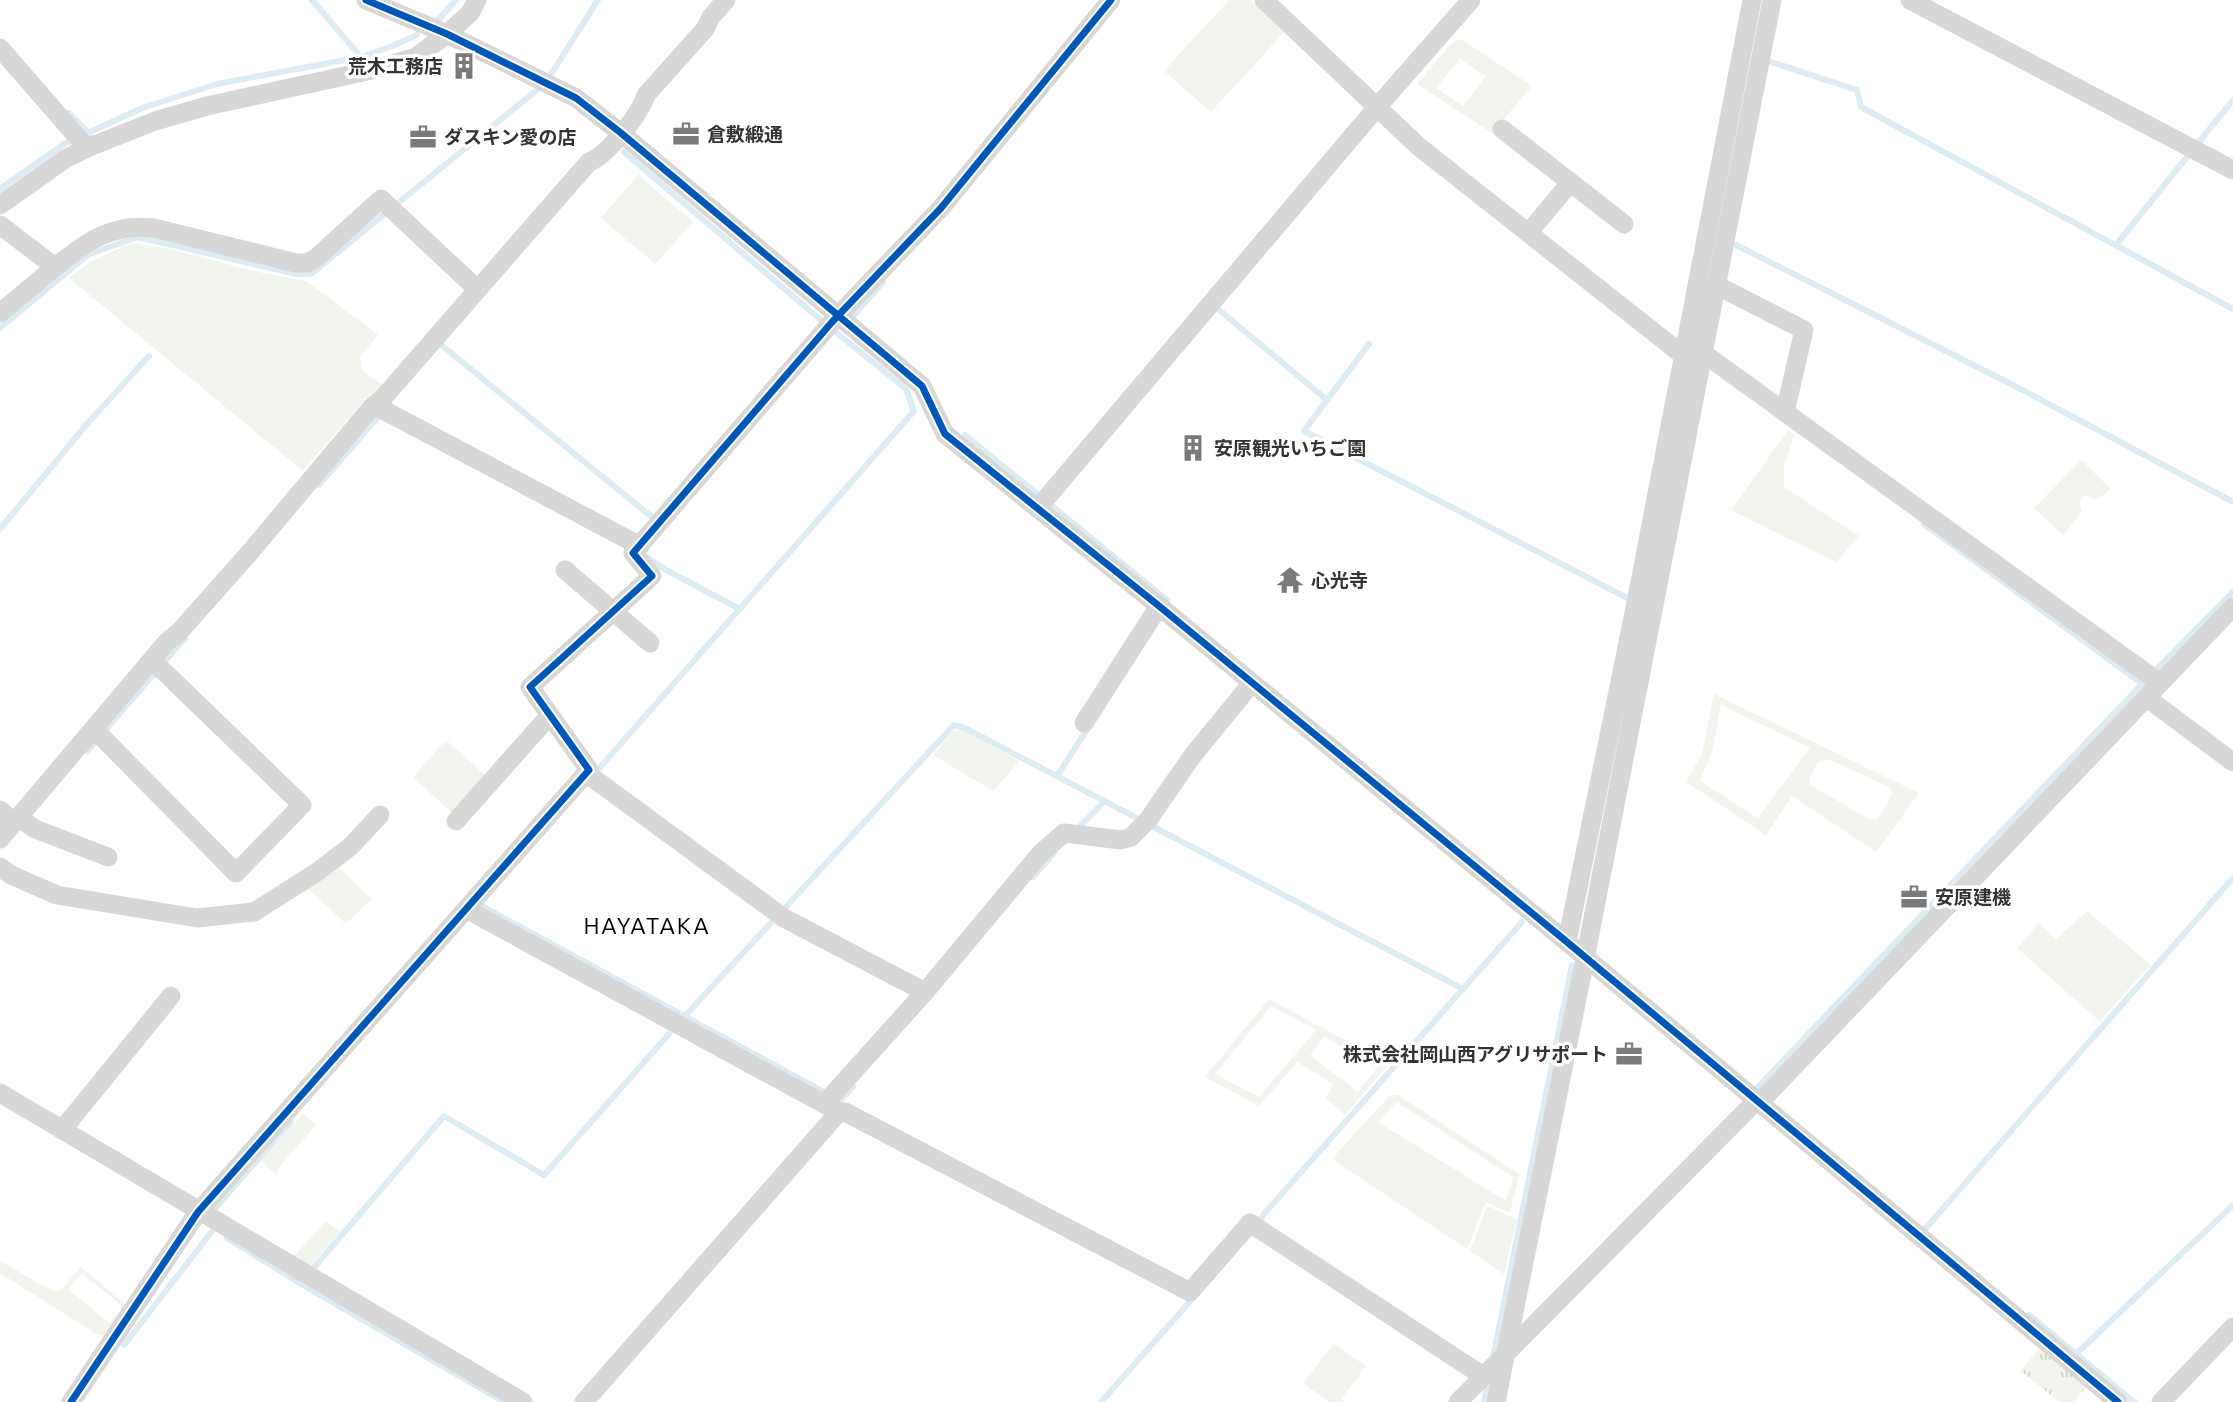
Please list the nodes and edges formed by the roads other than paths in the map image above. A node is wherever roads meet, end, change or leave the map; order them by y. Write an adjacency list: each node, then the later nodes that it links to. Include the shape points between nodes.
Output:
1 (366, 0): 10 (street)
2 (477, 0): 10 (street)
3 (726, 0): 14 (street, via 646,95)
4 (1111, 0): 26 (street, via 941,208)
5 (1264, 0): 12 (street)
6 (1471, 0): 12 (street)
7 (1752, 0): 27 (street)
8 (1772, 0): 23 (street)
9 (1910, 0): 16 (street)
10 (447, 34): 14 (street, via 576,98); 15 (street, via 416,57)
11 (0, 48): 15 (street)
12 (1382, 111): 21 (street, via 1418,146); 30 (street)
13 (1502, 129): 17 (street)
14 (621, 133): 24 (street, via 598,159 589,162); 26 (street)
15 (82, 141): 18 (street, via 65,159)
16 (2233, 170)
17 (1570, 183): 19 (street); 21 (street)
18 (0, 205)
19 (1624, 224)
20 (0, 225): 22 (street)
21 (1529, 232): 27 (street)
22 (55, 267): 24 (street, via 86,242 137,226 307,263 381,199); 25 (street)
23 (1716, 285): 27 (street); 29 (street, via 1804,330)
24 (477, 289): 28 (street)
25 (0, 313)
26 (831, 323): 30 (street, via 922,386 945,434); 31 (street)
27 (1691, 359): 29 (street); 53 (street); 54 (street)
28 (374, 405): 31 (street); 37 (street)
29 (1785, 412): 38 (street)
30 (1043, 503): 33 (street)
31 (640, 546): 35 (street, via 633,553 652,576)
32 (565, 570): 35 (street)
33 (1159, 606): 39 (street); 42 (street)
34 (2233, 607): 38 (street)
35 (613, 611): 36 (street); 41 (street, via 530,687)
36 (650, 643)
37 (152, 660): 43 (street); 43 (street, via 302,805 236,873)
38 (2160, 682): 40 (street)
39 (1252, 683): 53 (street); 55 (street, via 1193,755 1146,823 1121,840 1064,833 1040,853)
40 (2147, 698): 44 (street); 58 (street)
41 (550, 715): 45 (street); 48 (street)
42 (1084, 723)
43 (94, 729): 47 (street)
44 (2233, 762)
45 (590, 777): 52 (street); 55 (street, via 780,916)
46 (380, 815): 51 (street, via 328,864 254,912 197,918 57,895)
47 (11, 817): 49 (street); 50 (street)
48 (456, 821)
49 (0, 839)
50 (108, 857)
51 (0, 867)
52 (471, 913): 59 (street); 61 (street)
53 (1567, 943): 54 (street)
54 (1585, 960): 58 (street); 63 (street)
55 (925, 992): 59 (street)
56 (171, 996): 60 (street)
57 (0, 1093): 60 (street)
58 (1761, 1099): 63 (street); 64 (street)
59 (832, 1108): 63 (street, via 1190,1292 1250,1223); 67 (street)
60 (62, 1130): 61 (street)
61 (200, 1217): 65 (street); 66 (street)
62 (2233, 1327): 71 (street)
63 (1493, 1367): 68 (street); 69 (street)
64 (2094, 1395): 70 (street)
65 (71, 1402)
66 (523, 1402)
67 (584, 1402)
68 (1458, 1402)
69 (1496, 1402)
70 (2118, 1402)
71 (2161, 1402)

